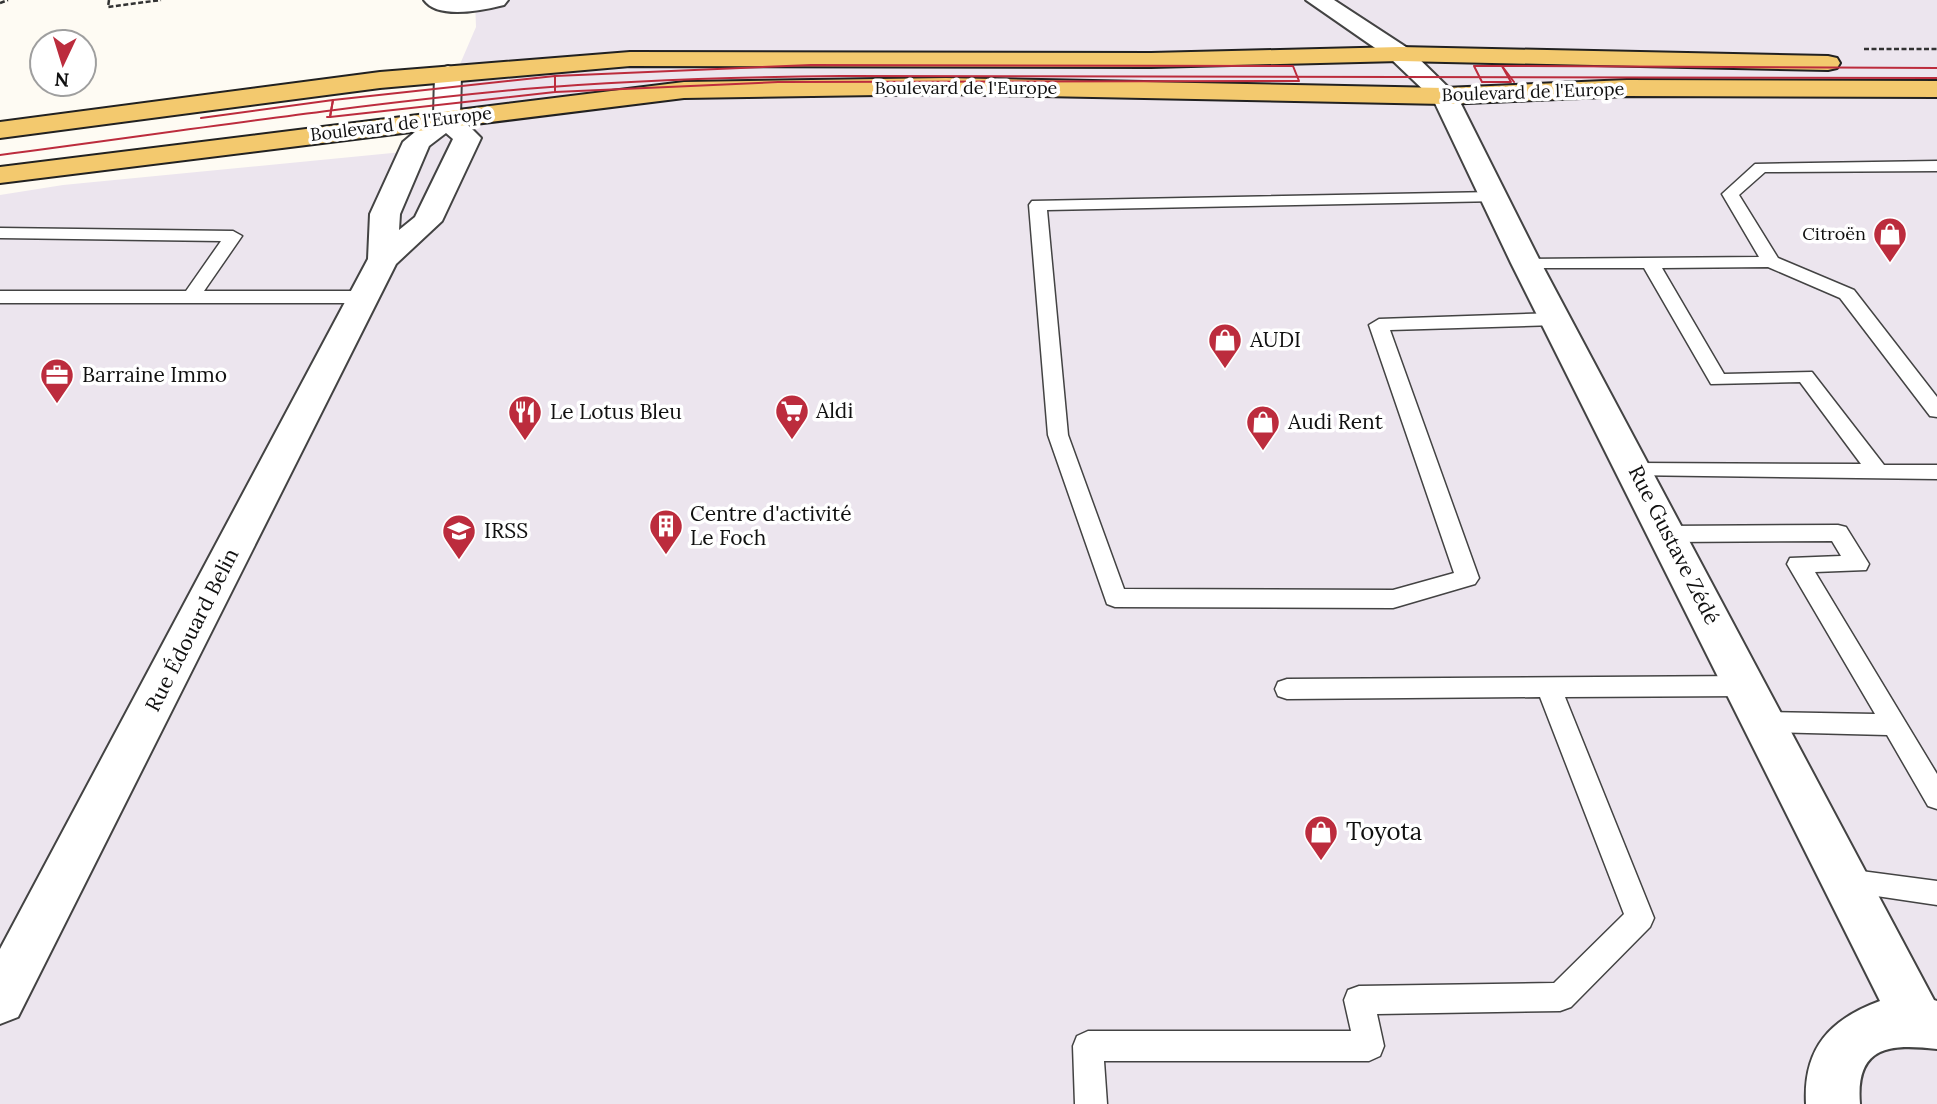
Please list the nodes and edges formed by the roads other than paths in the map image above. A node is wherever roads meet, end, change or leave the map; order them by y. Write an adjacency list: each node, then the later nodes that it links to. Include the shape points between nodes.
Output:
1 (436, 0): 2 (street, via 446,5)
2 (496, 0)
3 (1318, 0): 4 (street, Rue Gustave Zédé)
4 (1401, 54): 5 (main road, Boulevard de l'Europe); 6 (main road, Boulevard de l'Europe, via 1151,60 630,59); 8 (street, Rue Gustave Zédé)
5 (1854, 63)
6 (448, 74): 9 (street); 10 (main road, Boulevard de l'Europe)
7 (1937, 89): 8 (main road, Boulevard de l'Europe, via 1627,88)
8 (1444, 96): 9 (main road, Boulevard de l'Europe, via 946,86 684,90); 13 (street, Rue Gustave Zédé)
9 (447, 119): 12 (main road, Boulevard de l'Europe); 15 (street, Rue Édouard Belin, via 416,142 385,214); 15 (street, Rue Édouard Belin, via 467,138 427,221)
10 (0, 130)
11 (1937, 166): 17 (lane, via 1761,167 1730,194)
12 (0, 175)
13 (1494, 197): 18 (street, Rue Gustave Zédé); 22 (lane, via 1038,205 1058,435 1115,598 1393,598 1467,578 1379,325)
14 (0, 233): 20 (lane, via 233,236)
15 (383, 259): 21 (street, Rue Édouard Belin)
16 (1650, 262): 17 (lane); 18 (lane); 25 (lane, via 1718,380 1805,376)
17 (1771, 262): 23 (lane, via 1847,294)
18 (1526, 263): 22 (street, Rue Gustave Zédé)
19 (0, 297): 20 (lane)
20 (191, 297): 21 (lane)
21 (364, 297): 35 (street, Rue Édouard Belin)
22 (1556, 319): 24 (street, Rue Gustave Zédé)
23 (1937, 411)
24 (1635, 470): 25 (lane); 27 (street, Rue Gustave Zédé)
25 (1878, 472): 26 (lane)
26 (1937, 472)
27 (1668, 534): 30 (street, Rue Gustave Zédé); 31 (lane, via 1838,533 1858,564 1798,564)
28 (1549, 688): 29 (lane); 30 (lane); 37 (lane, via 1640,918 1560,997 1359,1000 1369,1046 1088,1046)
29 (1287, 689)
30 (1755, 704): 31 (lane); 33 (street, Rue Gustave Zédé)
31 (1894, 725): 32 (lane)
32 (1937, 798)
33 (1846, 881): 34 (lane); 36 (street, Rue Gustave Zédé)
34 (1937, 893)
35 (0, 1000)
36 (1927, 1024): 38 (street, via 1883,1024 1856,1038 1838,1060 1831,1090)
37 (1091, 1104)
38 (1833, 1104)

